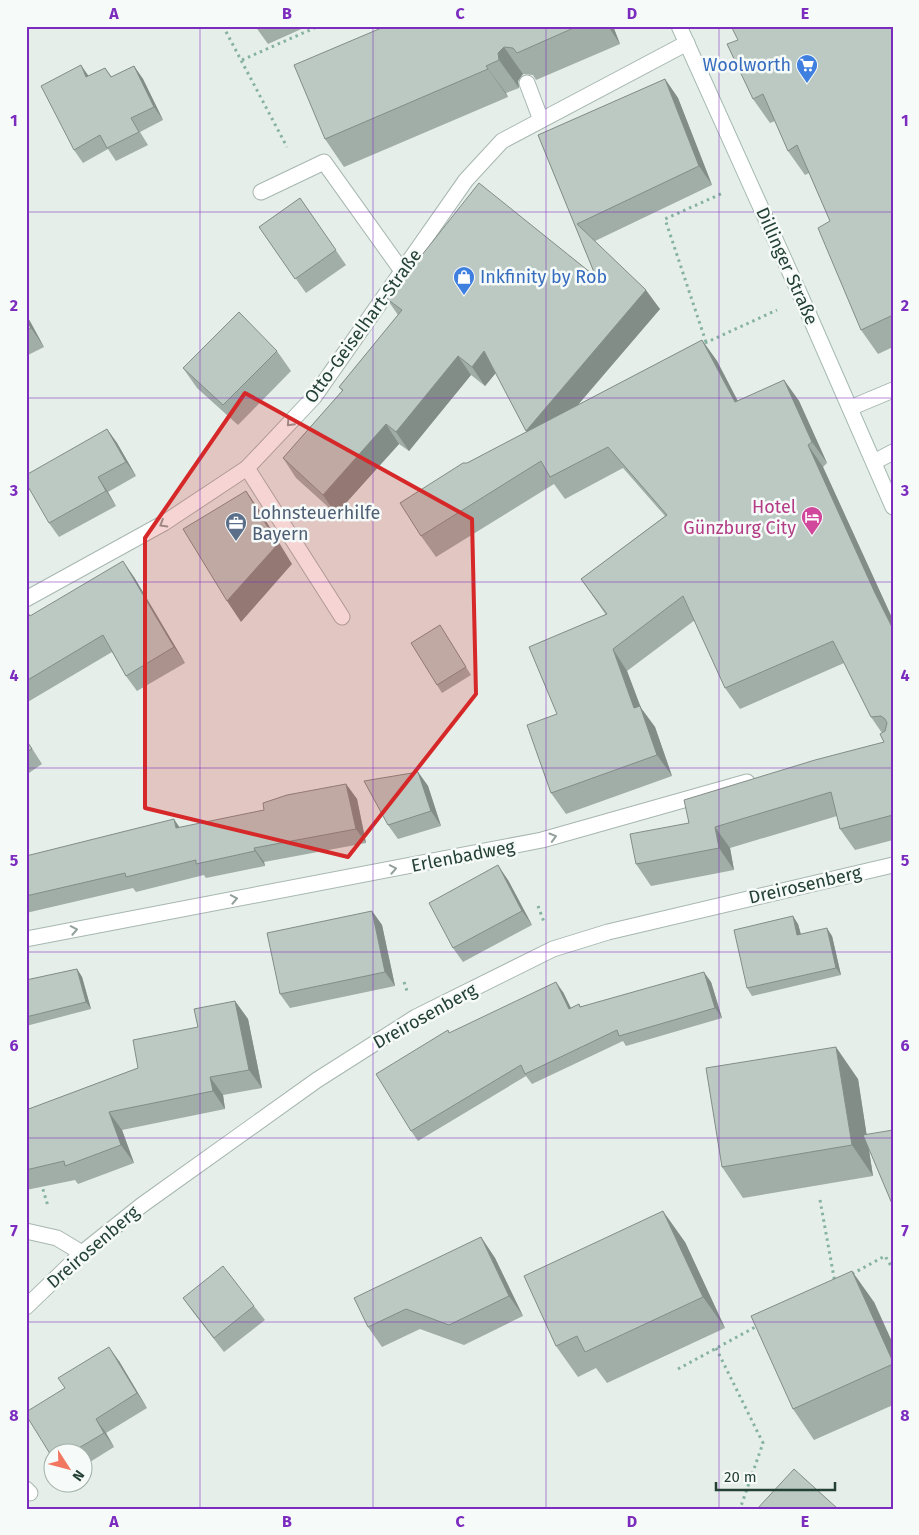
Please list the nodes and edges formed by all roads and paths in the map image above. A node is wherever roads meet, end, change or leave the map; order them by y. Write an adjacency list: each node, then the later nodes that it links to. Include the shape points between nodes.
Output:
1 (223, 26): 5 (path)
2 (319, 26): 5 (path)
3 (681, 27): 4 (street, Dillinger Straße)
4 (687, 43): 7 (street, Otto-Geiselhart-Straße); 9 (street, Dillinger Straße)
5 (242, 60): 8 (path)
6 (527, 83): 7 (street)
7 (541, 120): 11 (street, Otto-Geiselhart-Straße, via 502,141 466,180)
8 (284, 140)
9 (749, 182): 12 (street, Dillinger Straße); 13 (path, via 665,219)
10 (261, 192): 11 (street, via 324,162)
11 (402, 271): 19 (street, Otto-Geiselhart-Straße, one-way to 19, via 314,397)
12 (802, 299): 13 (path); 16 (street, Dillinger Straße)
13 (706, 342): 14 (path)
14 (697, 346)
15 (893, 390): 16 (street)
16 (850, 408): 18 (street, Dillinger Straße)
17 (893, 452): 18 (street)
18 (874, 462): 20 (street, Dillinger Straße)
19 (247, 468): 21 (street, Otto-Geiselhart-Straße, one-way to 21, via 164,524); 22 (street)
20 (893, 507)
21 (26, 599)
22 (342, 617)
23 (762, 778): 25 (street, Erlenbadweg, one-way to 23, via 542,840)
24 (893, 865): 30 (street, Dreirosenberg, via 608,932 553,949 416,1016 250,1126 142,1204)
25 (26, 939)
26 (41, 1182): 28 (path)
27 (820, 1200): 32 (path)
28 (50, 1215)
29 (26, 1231): 30 (street, via 56,1238)
30 (82, 1253): 34 (street, Dreirosenberg)
31 (893, 1270): 32 (path, via 885,1256)
32 (835, 1283): 33 (path)
33 (827, 1288)
34 (26, 1308)
35 (767, 1320): 36 (path)
36 (716, 1348): 37 (path); 38 (path, via 763,1443)
37 (678, 1369)
38 (740, 1509)

